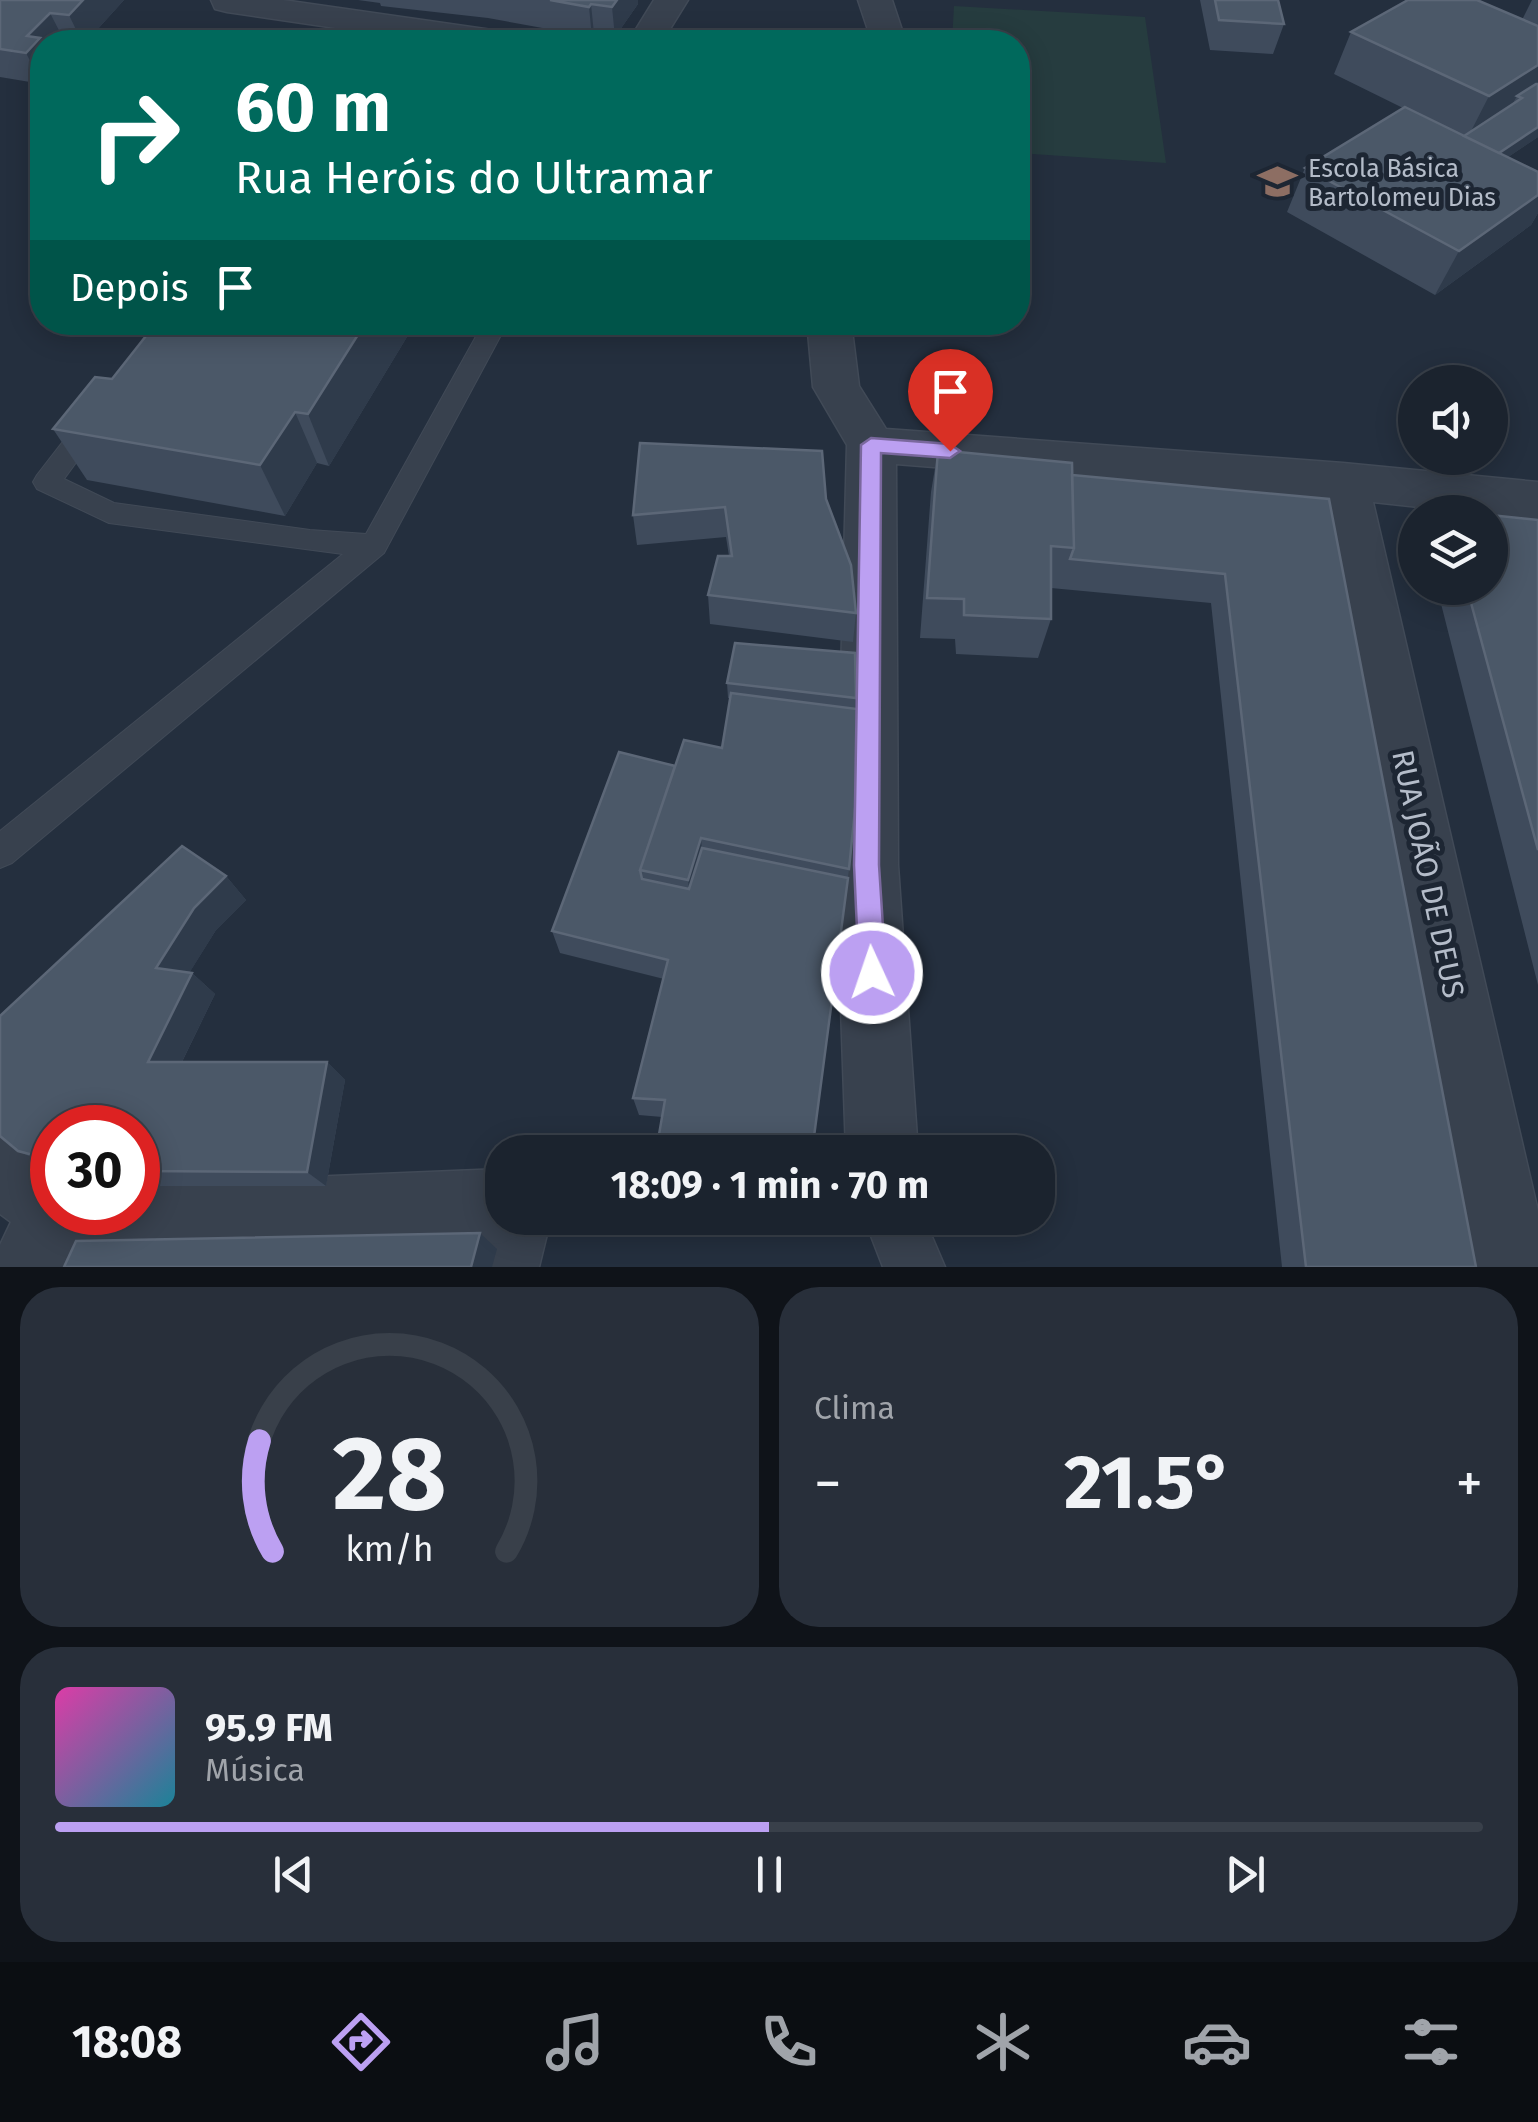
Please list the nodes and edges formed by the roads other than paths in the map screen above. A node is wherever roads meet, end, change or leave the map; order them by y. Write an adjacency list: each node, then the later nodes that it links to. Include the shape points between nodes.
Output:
1 (671, 0): 5 (street)
2 (875, 0): 6 (street)
3 (228, 1): 4 (street)
4 (419, 30)
5 (652, 30)
6 (885, 30)
7 (489, 335): 13 (lane)
8 (830, 335): 10 (street, via 836,387)
9 (114, 395): 13 (lane, via 47,482 109,513)
10 (871, 445): 11 (street); 15 (street, via 866,865)
11 (1343, 481): 12 (street); 26 (street, RUA JOÃO DE DEUS)
12 (1538, 501)
13 (374, 545): 14 (lane)
14 (0, 852)
15 (881, 1135)
16 (0, 1170): 17 (street)
17 (30, 1192)
18 (485, 1207): 19 (street)
19 (160, 1220)
20 (42, 1235): 23 (street)
21 (516, 1235): 24 (street)
22 (901, 1235): 25 (street)
23 (29, 1267)
24 (508, 1267)
25 (914, 1267)
26 (1514, 1267)

